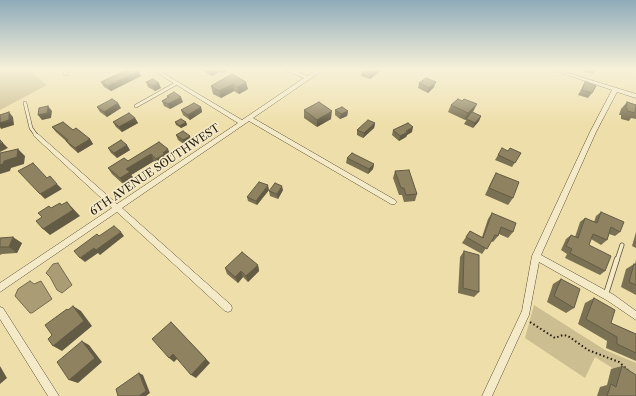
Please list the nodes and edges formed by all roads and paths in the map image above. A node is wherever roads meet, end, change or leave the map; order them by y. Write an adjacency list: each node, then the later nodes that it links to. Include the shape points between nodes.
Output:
1 (169, 87): 8 (lane)
2 (184, 87): 10 (street)
3 (293, 87): 9 (street, 6TH AVENUE SOUTHWEST)
4 (608, 87): 5 (street)
5 (615, 90): 6 (street); 15 (street, via 594,129)
6 (636, 96)
7 (25, 103): 11 (lane, via 31,128)
8 (136, 106)
9 (249, 118): 10 (street, 6TH AVENUE SOUTHWEST); 12 (street)
10 (243, 123): 13 (street, 6TH AVENUE SOUTHWEST)
11 (36, 135): 13 (street)
12 (393, 202)
13 (116, 209): 16 (street, 6TH AVENUE SOUTHWEST); 18 (street)
14 (622, 245): 17 (lane)
15 (536, 256): 17 (street); 21 (street)
16 (0, 288)
17 (605, 295): 20 (street)
18 (228, 308)
19 (0, 311): 23 (street)
20 (636, 316)
21 (524, 318): 22 (path, via 555,338 568,336 588,350 618,362); 24 (street)
22 (630, 372)
23 (54, 396)
24 (487, 396)

